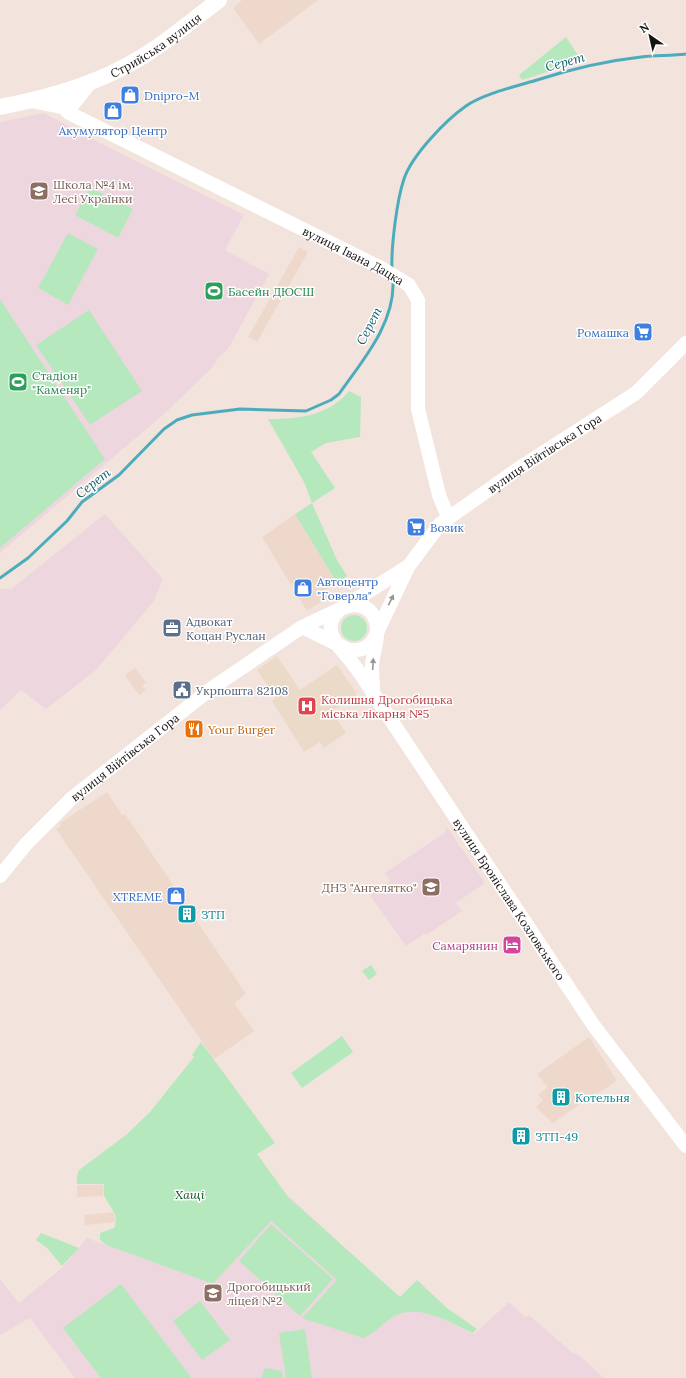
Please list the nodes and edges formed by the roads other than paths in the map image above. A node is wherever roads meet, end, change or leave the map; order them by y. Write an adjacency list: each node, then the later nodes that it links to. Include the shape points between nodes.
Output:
1 (219, 0): 2 (main road, Стрийська вулиця, via 146,54 88,84)
2 (66, 100): 3 (main road, Стрийська вулиця, via 32,101); 5 (street, вулиця Івана Дацка, via 69,113 381,268 414,291 418,300 418,409 439,494)
3 (0, 107)
4 (686, 343): 5 (street, вулиця Війтівська Гора, via 636,393)
5 (448, 517): 6 (street, вулиця Війтівська Гора)
6 (408, 566): 7 (street, вулиця Війтівська Гора); 9 (street, вулиця Війтівська Гора, one-way to 6)
7 (342, 608): 8 (street, вулиця Війтівська Гора); 9 (street, via 354,605 366,608 376,623); 10 (street, via 337,612 331,625 333,638)
8 (302, 627): 10 (street); 12 (street, вулиця Війтівська Гора, via 224,679 90,783 46,822)
9 (376, 635): 10 (street, via 368,646 362,649 349,650); 11 (street, one-way to 9, via 372,665)
10 (340, 646): 11 (street, вулиця Броніслава Козловського)
11 (373, 693): 13 (street, вулиця Броніслава Козловського, via 602,1038)
12 (0, 876)
13 (686, 1146)

